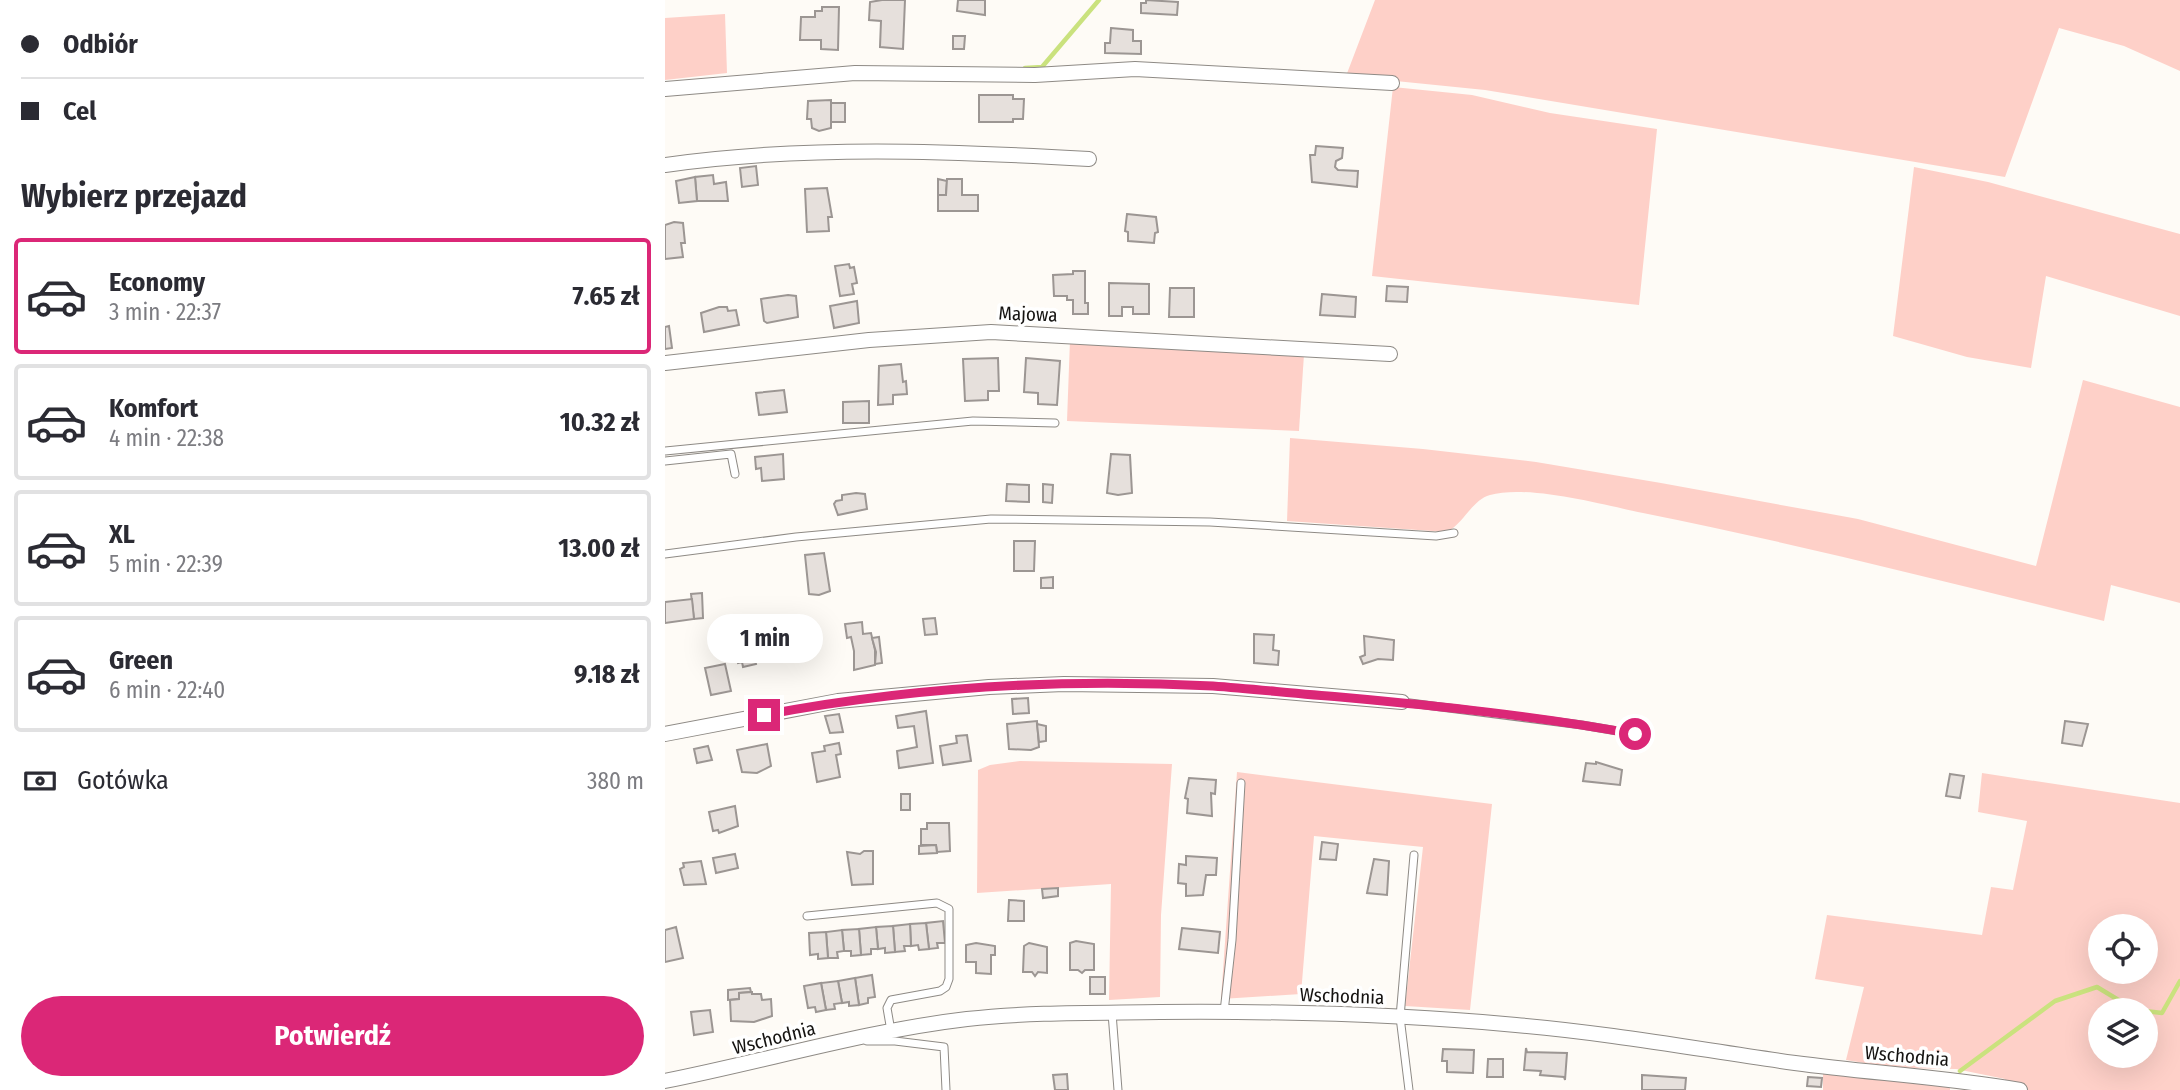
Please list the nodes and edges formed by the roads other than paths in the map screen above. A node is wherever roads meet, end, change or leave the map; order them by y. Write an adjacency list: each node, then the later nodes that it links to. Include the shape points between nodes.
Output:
1 (1392, 83): 2 (street, via 1135,69 1035,75 855,73)
2 (665, 89)
3 (1089, 159): 4 (street, via 951,151 849,152)
4 (665, 165)
5 (1390, 354): 6 (street, Majowa, via 991,332 869,340)
6 (665, 363)
7 (1055, 423): 8 (lane, via 973,421)
8 (665, 451)
9 (665, 461): 10 (lane, via 731,454)
10 (734, 474)
11 (1454, 533): 12 (lane, via 1436,536 1210,522 991,519)
12 (665, 554)
13 (1402, 702): 14 (street, via 1213,686 989,687 838,701); 15 (lane)
14 (665, 734)
15 (1635, 734)
16 (1241, 783): 20 (lane)
17 (1414, 855): 21 (lane)
18 (807, 916): 22 (lane, via 937,903 949,909 946,987 891,1000 887,1007)
19 (1112, 1012): 20 (street, Wschodnia); 22 (street, Wschodnia, via 969,1019); 27 (lane)
20 (1224, 1012): 21 (street, Wschodnia)
21 (1400, 1017): 25 (street, Wschodnia, via 1695,1046); 28 (lane)
22 (891, 1031): 23 (street, Wschodnia)
23 (842, 1041): 24 (street, Wschodnia); 26 (lane, via 895,1041 944,1048)
24 (665, 1081)
25 (1970, 1086): 29 (street, Wschodnia)
26 (946, 1090)
27 (1118, 1090)
28 (1409, 1090)
29 (2020, 1090)

